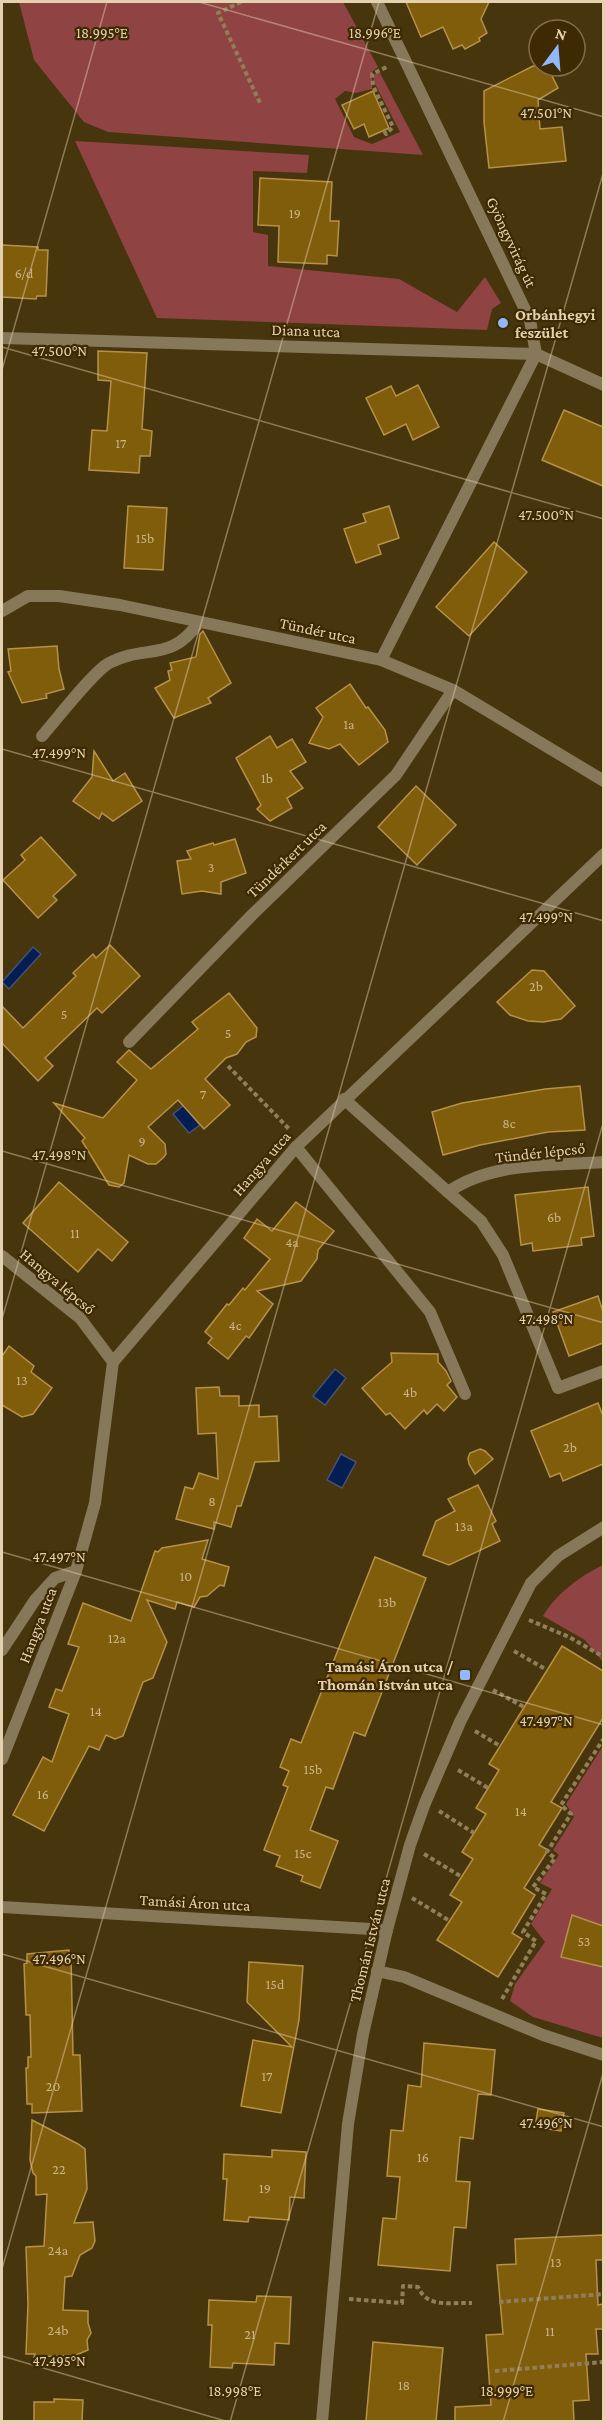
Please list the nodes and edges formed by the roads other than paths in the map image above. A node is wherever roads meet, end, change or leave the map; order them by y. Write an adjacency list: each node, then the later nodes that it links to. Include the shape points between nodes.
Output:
1 (377, 2): 3 (street, Gyöngyvirág út, via 530,320)
2 (2, 338): 3 (street, Diana utca)
3 (536, 354): 4 (street, Diana utca); 7 (street)
4 (603, 385)
5 (2, 612): 6 (street, Tündér utca, via 27,596 59,596)
6 (199, 622): 7 (street, Tündér utca); 9 (street, via 189,636 173,647 108,664)
7 (381, 660): 8 (street, Tündér utca)
8 (453, 690): 10 (street, Tündér utca); 12 (street, Tündérkert utca, via 396,775)
9 (42, 736)
10 (603, 781)
11 (603, 854): 13 (street, Hangya utca)
12 (129, 1042)
13 (344, 1099): 14 (street, Hangya utca); 16 (street)
14 (298, 1144): 18 (street, Hangya utca); 20 (street, via 430,1312)
15 (603, 1162): 16 (street, Tündér lépcső, via 505,1168 464,1181)
16 (448, 1192): 19 (street, via 481,1221 503,1255 558,1388)
17 (2, 1256): 18 (street, Hangya lépcső, via 80,1318)
18 (113, 1362): 22 (street, Hangya utca, via 95,1503)
19 (603, 1371)
20 (465, 1394)
21 (603, 1527): 26 (street, Thomán István utca, via 558,1556 531,1583 460,1722 425,1803)
22 (76, 1571): 23 (street, Hangya utca, via 55,1578 35,1600); 24 (street, Hangya utca)
23 (2, 1650)
24 (2, 1759)
25 (2, 1907): 26 (street, Tamási Áron utca)
26 (387, 1930): 27 (street, Thomán István utca)
27 (377, 1971): 28 (street, via 404,1977 543,2035); 29 (street, Thomán István utca, via 348,2124)
28 (603, 2055)
29 (321, 2421)

